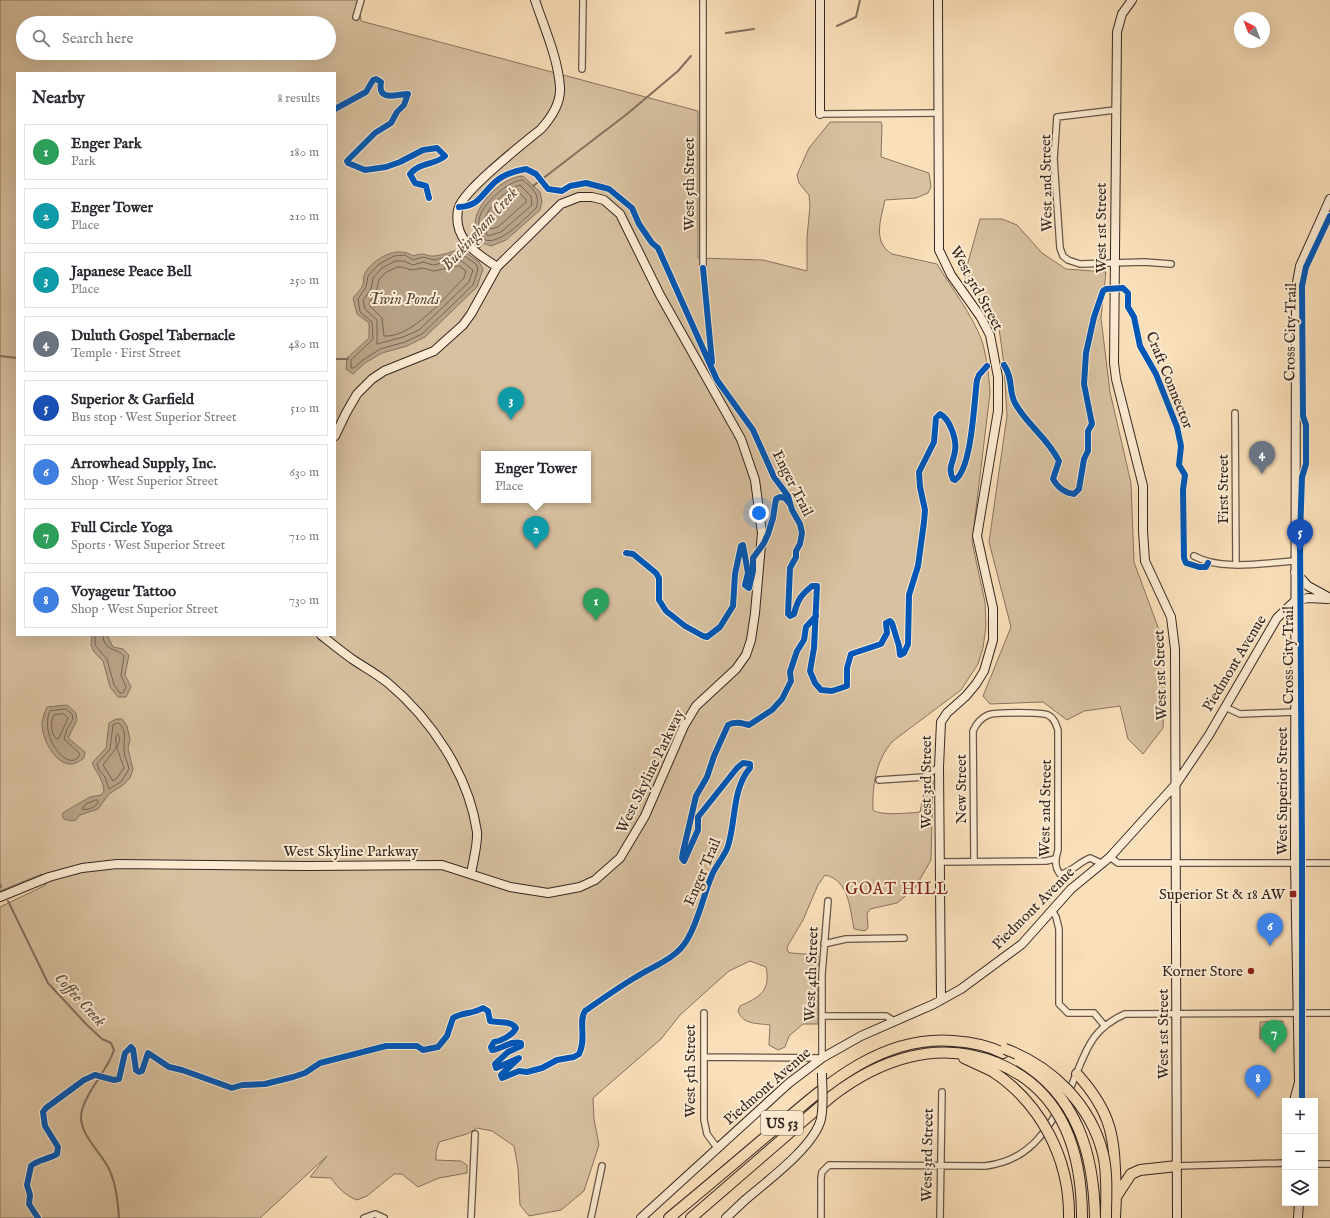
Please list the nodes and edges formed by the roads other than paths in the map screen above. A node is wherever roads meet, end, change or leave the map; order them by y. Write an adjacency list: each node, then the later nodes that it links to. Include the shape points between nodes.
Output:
1 (361, 0): 8 (street)
2 (534, 0): 16 (street, via 556,64 560,88 558,101 549,120 541,129 468,193 459,207 458,226 470,246)
3 (583, 0): 9 (street)
4 (703, 0): 17 (street, West 5th Street)
5 (820, 0): 12 (street)
6 (938, 0): 11 (street, West 3rd Street)
7 (1132, 0): 10 (street, West 1st Street, via 1122,14 1117,32)
8 (356, 17)
9 (582, 69)
10 (1115, 110): 14 (street, West 1st Street); 14 (street, West 2nd Street, via 1057,117 1054,159 1060,248 1063,256 1076,263)
11 (938, 113): 12 (street); 30 (street, West 3rd Street, via 939,250 951,275 990,335 998,377 998,412 977,536 993,608 993,640 984,671 976,684 941,722)
12 (820, 114)
13 (1330, 199): 21 (street, West Superior Street, via 1302,260 1296,288)
14 (1116, 264): 15 (street); 32 (street, West 1st Street, via 1112,348 1116,379 1143,486 1145,561 1165,603 1174,630)
15 (1171, 264)
16 (497, 267): 19 (street, West Skyline Parkway, via 463,326 434,351 384,371 372,379 357,394); 41 (street, West Skyline Parkway, via 561,204 580,197 592,197 612,205 625,223 660,295 739,434 755,480 762,534 755,613 746,655 696,706 684,726 644,816 620,858 600,876 580,887 548,893 510,887)
17 (703, 268)
18 (1235, 413): 22 (street, First Street)
19 (336, 434)
20 (1194, 556): 22 (street, via 1208,562)
21 (1295, 561): 22 (street); 23 (street, West Superior Street)
22 (1236, 564)
23 (1295, 572): 24 (street, via 1308,586); 25 (street, West Superior Street)
24 (1330, 599): 25 (street, via 1308,598)
25 (1295, 601): 27 (street, Piedmont Avenue, via 1277,618); 28 (street, West Superior Street)
26 (322, 636): 41 (street, via 388,682 423,719 444,747 462,782 477,833)
27 (1225, 706): 28 (street, via 1240,714); 32 (street, Piedmont Avenue)
28 (1296, 712): 38 (street, West Superior Street)
29 (980, 720): 34 (street, West 2nd Street, via 995,713 1041,712 1052,718 1058,730 1058,850); 35 (street, New Street, via 973,730)
30 (939, 766): 31 (street, via 924,777); 36 (street, West 3rd Street)
31 (879, 780)
32 (1176, 784): 33 (street, Piedmont Avenue); 37 (street, West 1st Street)
33 (1110, 857): 37 (street, via 1118,863); 40 (street, Piedmont Avenue)
34 (1055, 859): 35 (street); 40 (street, West 2nd Street, via 1060,874 1065,874 1090,858)
35 (974, 860): 36 (street)
36 (941, 862): 47 (street, West 3rd Street)
37 (1176, 863): 38 (street); 50 (street, West 1st Street)
38 (1295, 863): 39 (street); 48 (street, West Superior Street)
39 (1330, 863)
40 (1103, 864): 44 (street, Piedmont Avenue, via 1071,889)
41 (471, 874): 42 (street, West Skyline Parkway, via 442,865 117,864 82,868 49,877)
42 (0, 897)
43 (828, 901): 46 (street, West 4th Street)
44 (1052, 910): 47 (street, Piedmont Avenue, via 1010,955 974,981); 54 (street, via 1059,929 1060,1004 1068,1013 1094,1013)
45 (904, 938): 46 (street, via 846,939)
46 (824, 944): 52 (street, West 4th Street)
47 (941, 1000): 53 (street, Piedmont Avenue)
48 (1299, 1012): 50 (street); 51 (street); 61 (street, West Superior Street, via 1299,1082)
49 (704, 1013): 56 (street, West 5th Street)
50 (1177, 1013): 54 (street, via 1125,1014); 69 (street, West 1st Street)
51 (1330, 1013)
52 (822, 1016): 53 (street, via 886,1016); 57 (street, West 4th Street)
53 (894, 1021): 57 (street, Piedmont Avenue)
54 (1104, 1025): 59 (street, via 1091,1041)
55 (1004, 1051): 77 (highway, US 53, via 987,1042 960,1037 928,1037 867,1059 834,1080); 84 (highway, bridge, via 1042,1078 1061,1097 1072,1114 1089,1158 1095,1192); 85 (highway, bridge, via 1032,1061 1057,1079 1090,1120 1106,1169)
56 (704, 1057): 57 (street); 63 (street, West 5th Street, via 705,1125 708,1137)
57 (822, 1058): 63 (street, Piedmont Avenue, via 789,1083); 79 (street, West 4th Street, bridge, via 822,1114 816,1133 804,1148)
58 (994, 1067): 78 (highway, US 53, via 949,1052 904,1057 878,1067 839,1090); 82 (highway, bridge, via 1028,1102 1052,1138 1062,1170); 83 (highway, bridge, via 1017,1073 1037,1089 1065,1127 1079,1170)
59 (1077, 1074): 67 (street, via 1049,1126 1025,1151 993,1165); 70 (highway, via 1094,1092 1103,1107 1112,1132)
60 (942, 1092): 67 (street, West 3rd Street)
61 (1295, 1098)
62 (475, 1134): 74 (street)
63 (718, 1149): 76 (street, Piedmont Avenue)
64 (1282, 1163): 69 (street)
65 (1318, 1164): 66 (street)
66 (1330, 1164)
67 (940, 1165): 80 (street, via 834,1164 825,1168 821,1178); 81 (street, West 3rd Street)
68 (602, 1166): 75 (street)
69 (1177, 1166): 70 (highway, via 1140,1170 1131,1174); 87 (street, West 1st Street)
70 (1116, 1197): 86 (highway)
71 (1298, 1206): 88 (street)
72 (364, 1218): 73 (street, via 375,1214)
73 (384, 1218)
74 (471, 1218)
75 (591, 1218)
76 (641, 1218)
77 (669, 1218)
78 (691, 1218)
79 (726, 1218)
80 (821, 1218)
81 (940, 1218)
82 (1069, 1218)
83 (1082, 1218)
84 (1095, 1218)
85 (1106, 1218)
86 (1115, 1218)
87 (1177, 1218)
88 (1298, 1218)

